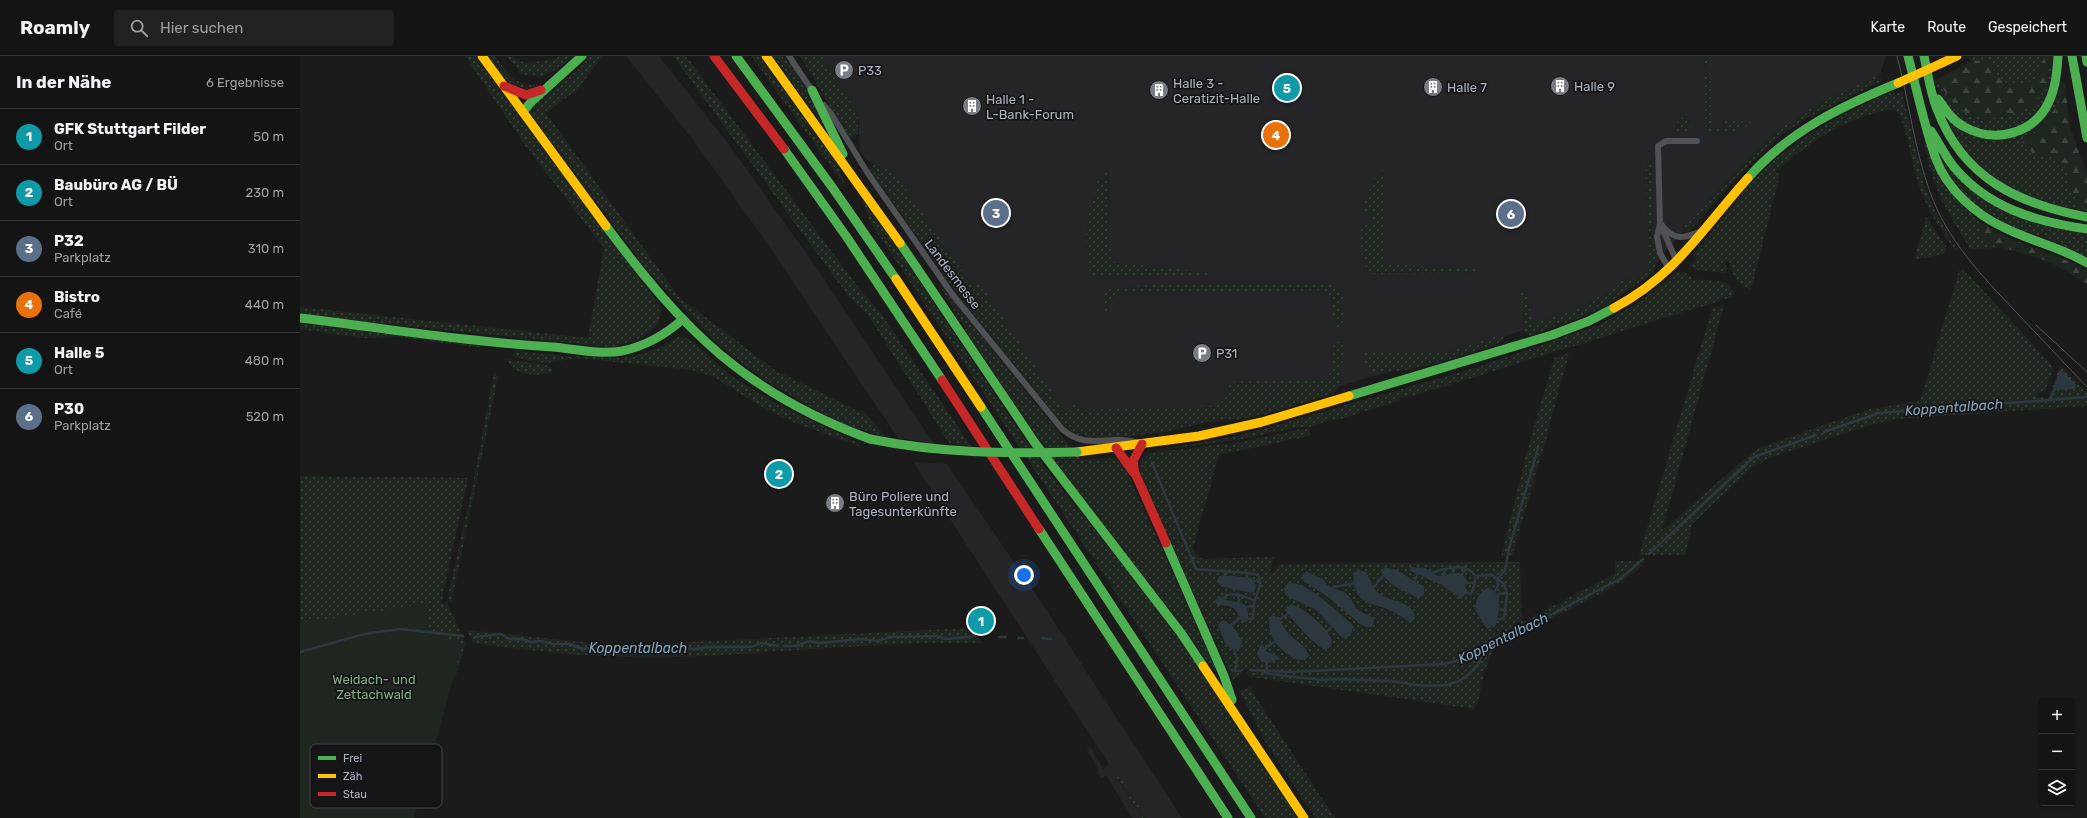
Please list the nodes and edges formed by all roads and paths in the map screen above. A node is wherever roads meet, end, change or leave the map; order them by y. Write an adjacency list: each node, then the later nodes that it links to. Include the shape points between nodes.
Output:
1 (482, 56): 15 (main road)
2 (582, 56): 16 (main road)
3 (714, 56): 36 (main road, via 785,149 861,258)
4 (736, 56): 37 (main road, via 832,187 936,338)
5 (766, 56): 22 (main road)
6 (789, 56): 17 (street, Landesmesse)
7 (1908, 56): 19 (main road)
8 (1924, 56): 14 (main road)
9 (1957, 56): 26 (main road, bridge, via 1809,125 1781,146 1738,188)
10 (2058, 56): 14 (main road, via 2053,92 2042,113 2036,121 2022,130 2007,134 1984,134 1963,126 1946,111)
11 (2072, 56): 20 (main road)
12 (2086, 56): 13 (main road)
13 (2087, 62)
14 (1930, 83): 23 (main road, via 1936,107 1956,146 1988,181 2018,198 2046,209)
15 (504, 86): 16 (main road, via 526,95); 18 (main road)
16 (546, 88): 18 (main road)
17 (812, 90): 22 (main road, via 832,127); 32 (street, Landesmesse, via 832,114 867,172 952,294 1062,428 1070,435 1090,442 1129,440)
18 (523, 112): 31 (main road, via 616,239)
19 (1926, 123): 25 (main road, via 1954,167 1990,198 2033,218 2062,226); 28 (main road, via 1931,144 1943,173 1972,209 2000,227)
20 (2087, 138)
21 (1697, 141): 24 (street, via 1666,142 1658,146)
22 (849, 170): 35 (main road, via 1035,443 1164,610)
23 (2087, 217)
24 (1660, 223): 26 (street, via 1678,238); 27 (street); 29 (street, via 1657,237 1660,252)
25 (2087, 229)
26 (1704, 230): 27 (main road)
27 (1677, 262): 29 (main road)
28 (2087, 262)
29 (1669, 269): 32 (main road, via 1630,299 1593,319 1559,333 1262,422 1199,436)
30 (300, 318): 31 (main road, via 531,346 604,351 621,351 645,345 669,332)
31 (683, 319): 33 (main road, bridge, via 727,362 771,394 824,422 870,439 951,453 1077,452)
32 (1142, 444): 33 (main road); 34 (main road, via 1133,461)
33 (1116, 448): 34 (main road, via 1127,466)
34 (1135, 473): 35 (main road, via 1224,676)
35 (1237, 715): 38 (main road)
36 (1228, 818)
37 (1250, 818)
38 (1304, 818)

